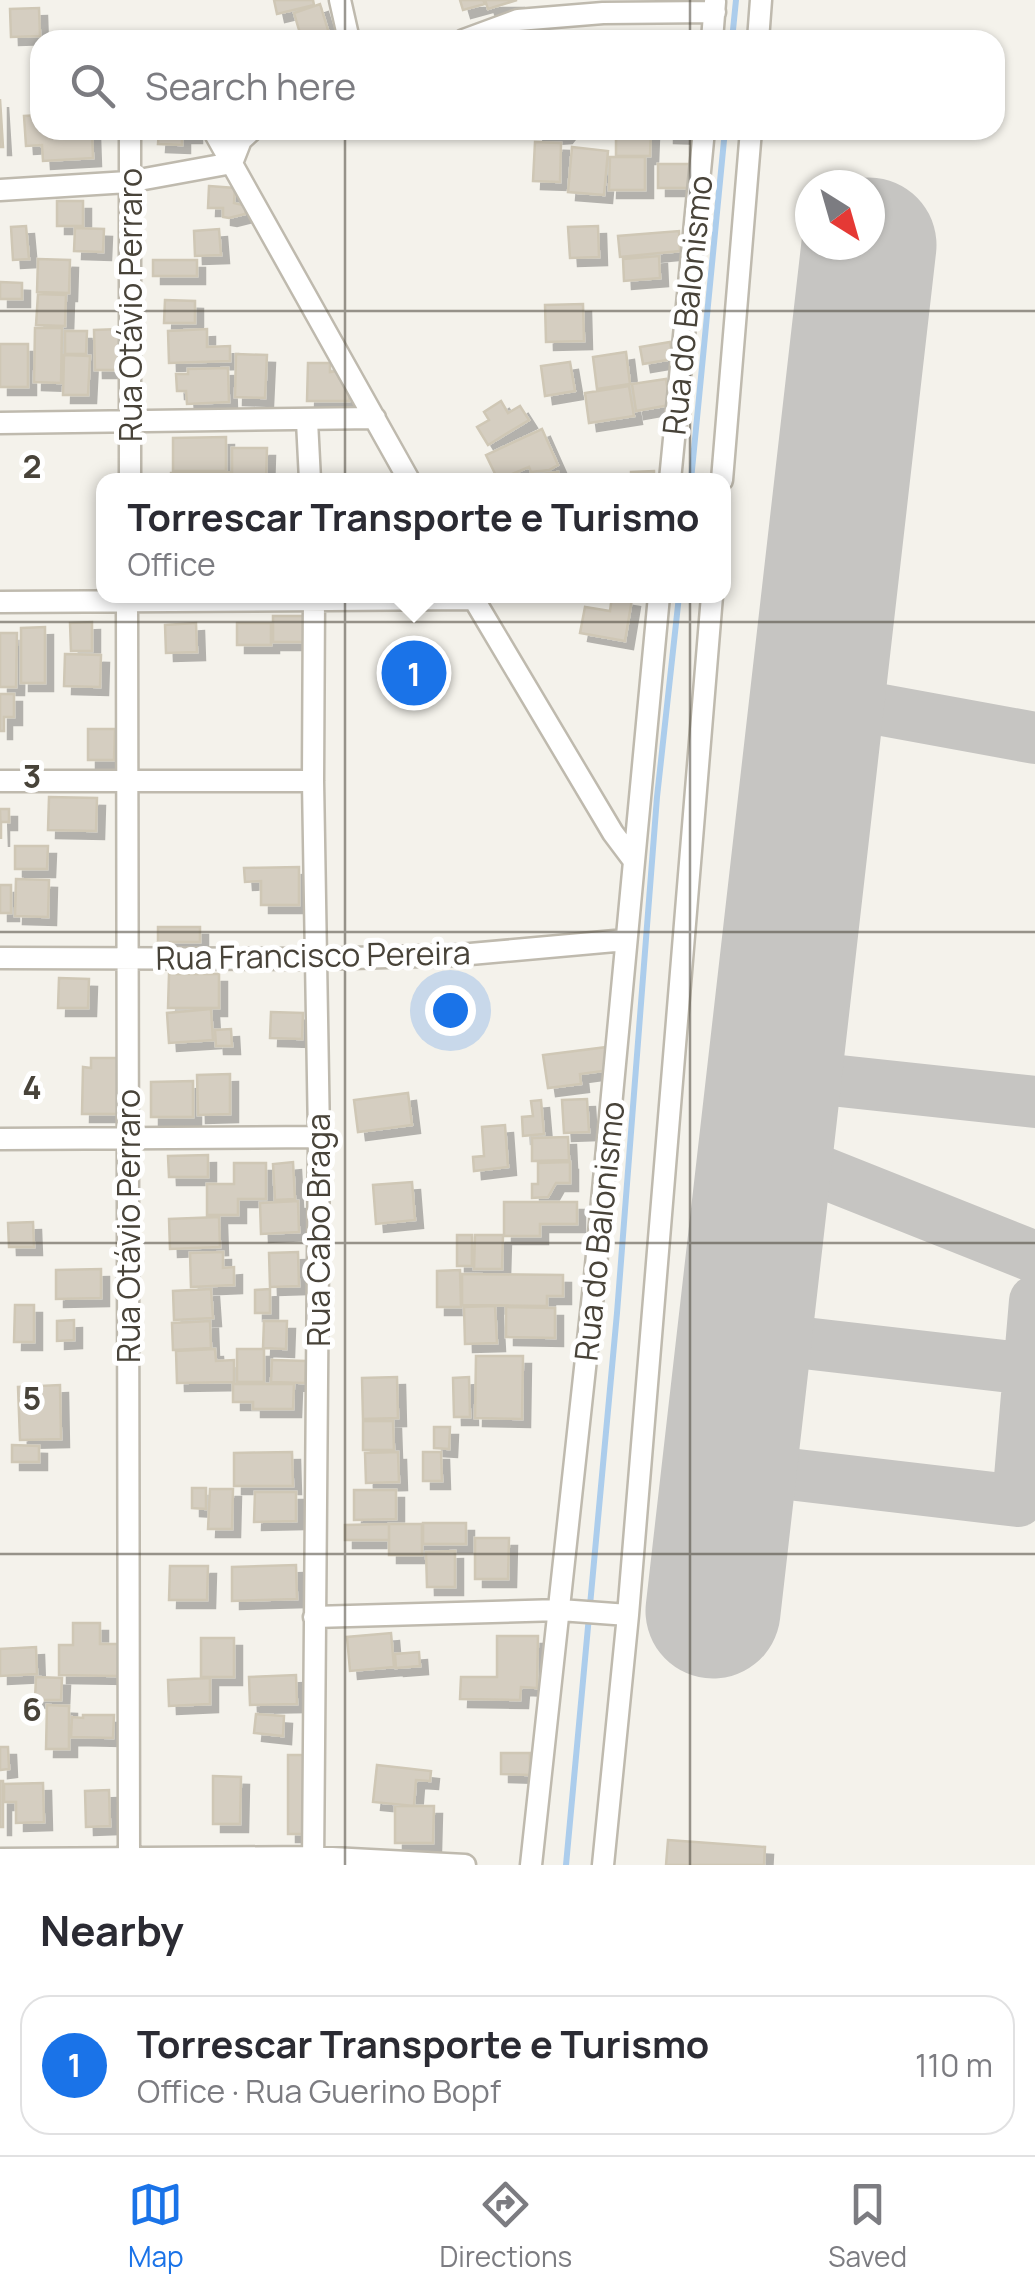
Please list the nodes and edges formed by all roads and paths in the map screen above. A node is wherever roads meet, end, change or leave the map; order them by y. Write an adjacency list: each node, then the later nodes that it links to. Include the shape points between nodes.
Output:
1 (340, 0): 6 (street)
2 (762, 0): 8 (street)
3 (715, 6): 4 (street)
4 (604, 7): 5 (street)
5 (518, 10): 7 (street)
6 (347, 30)
7 (482, 30)
8 (759, 30)
9 (130, 140): 15 (street, Rua Otávio Perraro)
10 (219, 140): 14 (street)
11 (241, 140): 14 (street)
12 (703, 140): 24 (street, Rua do Balonismo)
13 (750, 140): 25 (street, Rua do Balonismo)
14 (232, 163): 15 (street); 17 (street)
15 (128, 182): 16 (street); 19 (street, Rua Otávio Perraro)
16 (0, 190)
17 (375, 418): 18 (street); 23 (street)
18 (308, 421): 19 (street); 22 (street)
19 (131, 422): 20 (street); 21 (street, Rua Otávio Perraro)
20 (0, 423)
21 (130, 473)
22 (310, 473)
23 (405, 473)
24 (671, 473)
25 (723, 473)
26 (96, 600): 27 (street)
27 (0, 602)
28 (127, 603): 35 (street, Rua Otávio Perraro)
29 (314, 603): 33 (street, Rua Cabo Braga)
30 (477, 603): 36 (street)
31 (658, 603): 36 (street, Rua do Balonismo)
32 (711, 603): 45 (street, Rua do Balonismo)
33 (313, 780): 35 (street); 40 (street, Rua Cabo Braga)
34 (0, 781): 35 (street)
35 (127, 781): 38 (street, Rua Otávio Perraro)
36 (634, 861): 37 (street, Rua do Balonismo)
37 (626, 940): 40 (street, Rua Francisco Pereira); 44 (street, Rua do Balonismo)
38 (128, 957): 39 (street, Rua Francisco Pereira); 40 (street, Rua Francisco Pereira); 43 (street, Rua Otávio Perraro)
39 (0, 958)
40 (317, 959): 41 (street, Rua Cabo Braga)
41 (319, 1137): 43 (street); 46 (street, Rua Cabo Braga)
42 (0, 1139): 43 (street)
43 (128, 1140): 47 (street, Rua Otávio Perraro)
44 (566, 1610): 45 (street); 46 (street); 51 (street, Rua do Balonismo)
45 (619, 1614): 52 (street, Rua do Balonismo)
46 (314, 1618): 49 (street, Rua Cabo Braga)
47 (129, 1856): 48 (street); 49 (street)
48 (6, 1861)
49 (313, 1861): 50 (street)
50 (465, 1865)
51 (531, 1865)
52 (604, 1865)

